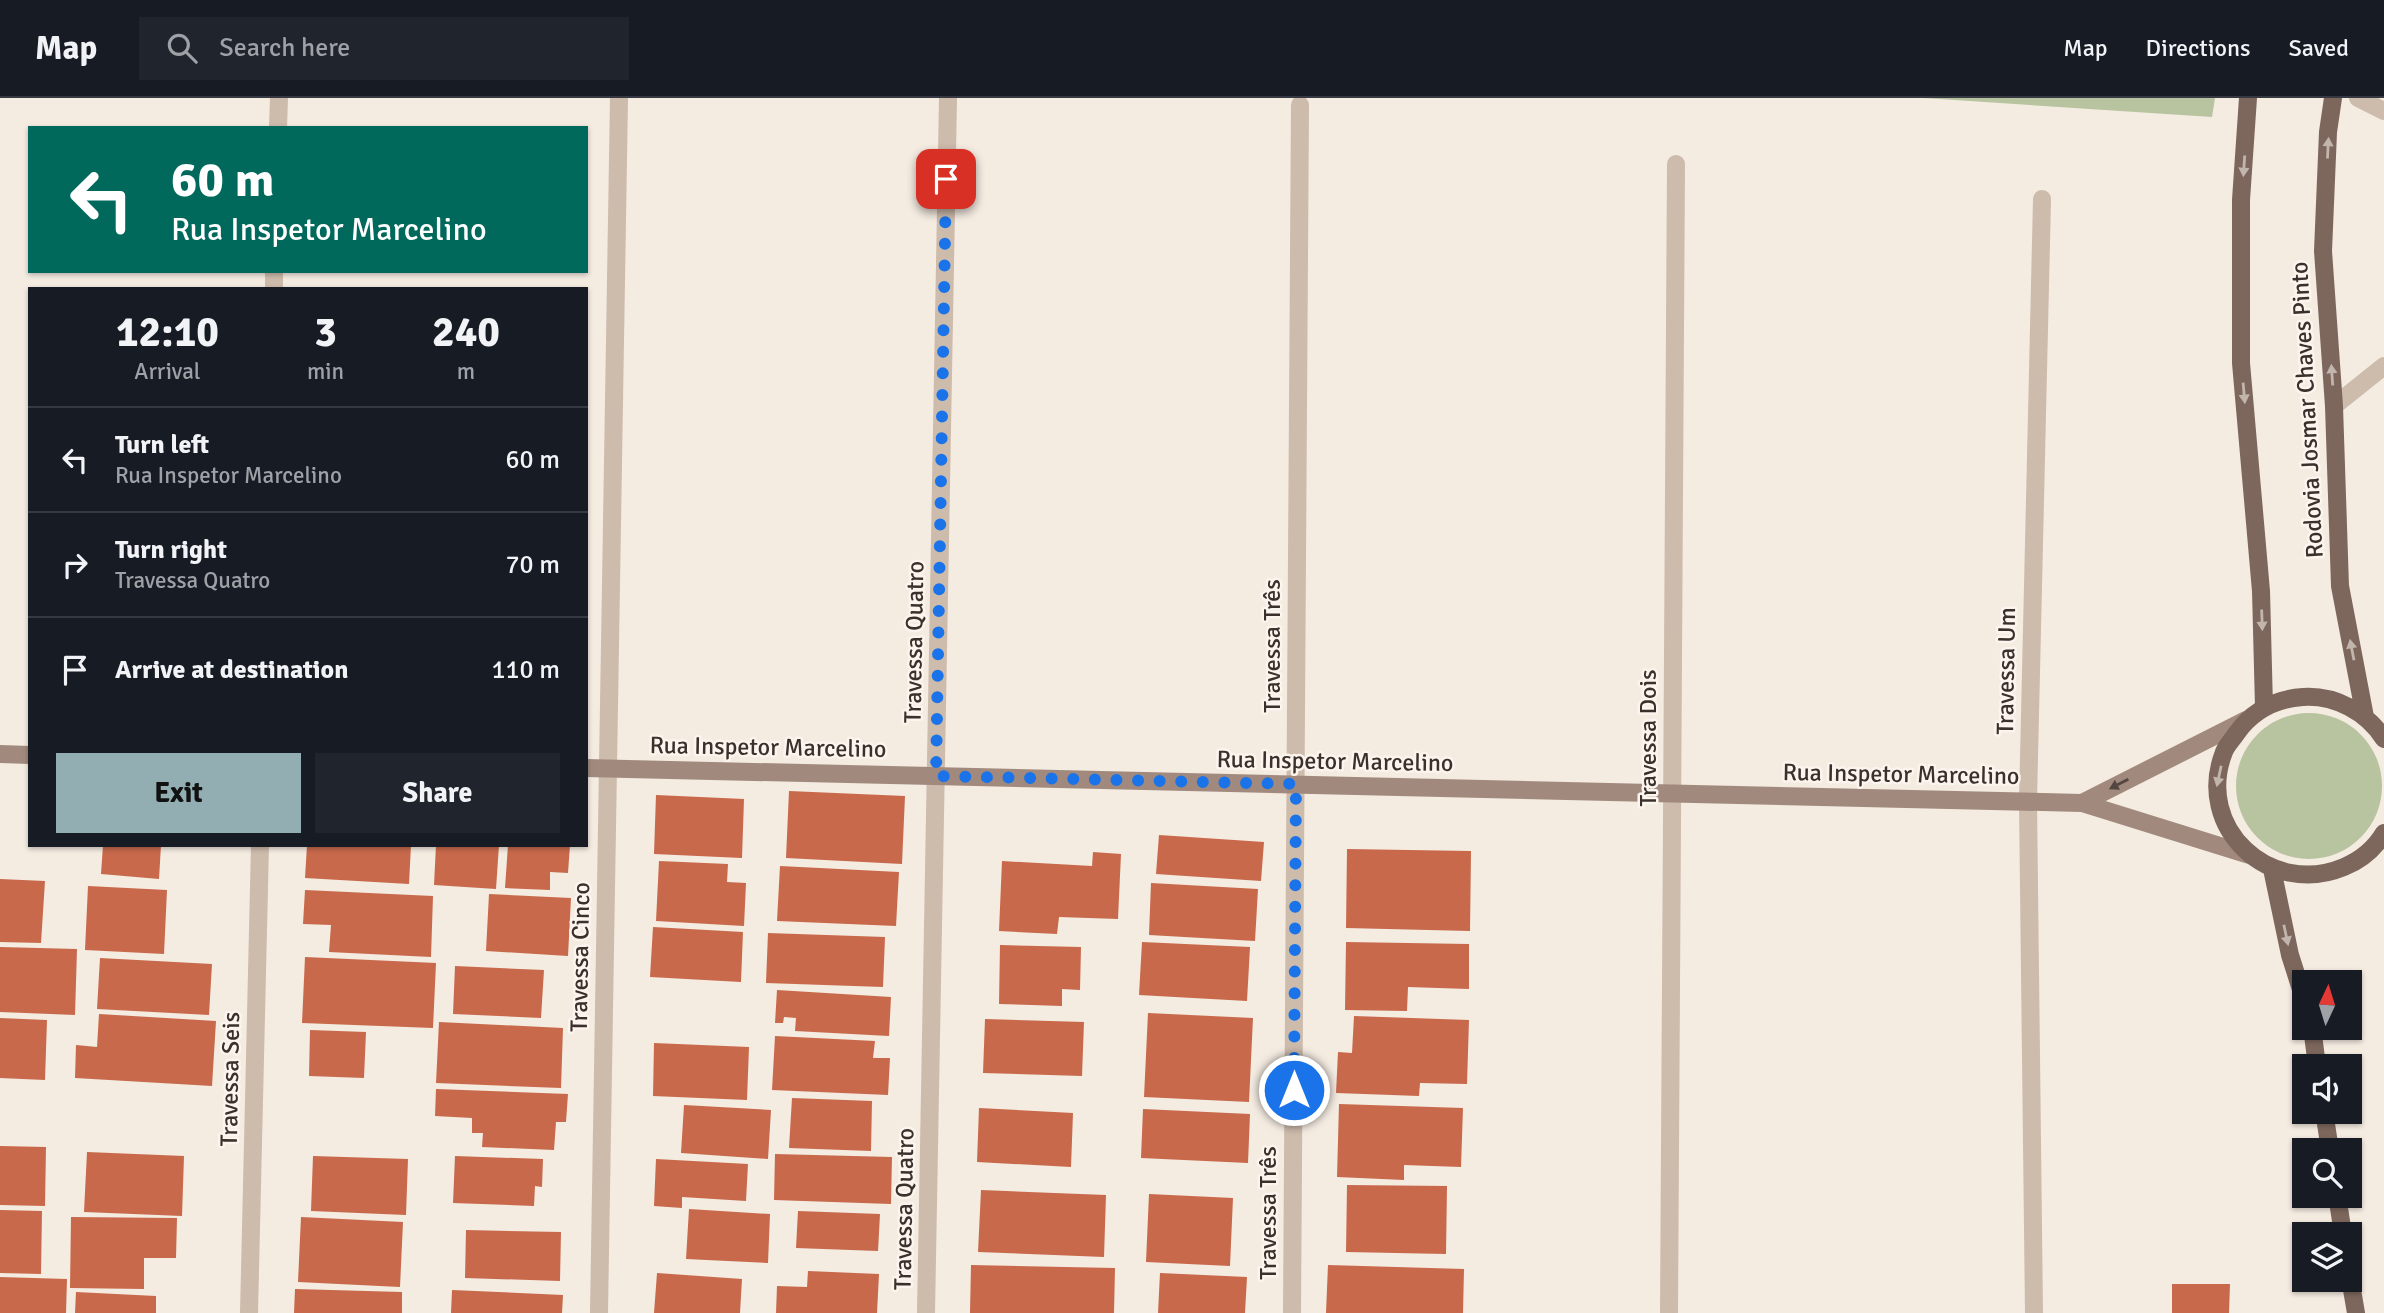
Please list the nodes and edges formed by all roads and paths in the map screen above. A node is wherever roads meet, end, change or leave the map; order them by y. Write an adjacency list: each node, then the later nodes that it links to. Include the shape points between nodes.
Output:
1 (279, 98): 9 (street)
2 (620, 98): 21 (street, Travessa Cinco)
3 (948, 98): 22 (street, Travessa Quatro)
4 (2248, 98): 14 (main road, one-way to 14, via 2241,200 2241,363 2261,591)
5 (2333, 98): 13 (main road, Rodovia Josmar Chaves Pinto, one-way to 5, via 2323,251)
6 (2358, 98): 8 (street)
7 (1300, 105): 23 (street, Travessa Três)
8 (2384, 111)
9 (278, 126)
10 (1676, 164): 24 (street, Travessa Dois)
11 (2042, 199): 25 (street, Travessa Um)
12 (2384, 366): 13 (street)
13 (2334, 406): 15 (main road, Rodovia Josmar Chaves Pinto, one-way to 13, via 2340,586)
14 (2264, 707): 15 (main road, via 2289,698 2316,696 2342,703); 16 (main road)
15 (2365, 717): 17 (main road)
16 (2246, 720): 26 (street, Rua Inspetor Marcelino, one-way to 26); 29 (main road, one-way to 29, via 2224,751 2216,788 2225,825)
17 (2384, 739)
18 (0, 754): 19 (street)
19 (28, 755)
20 (588, 768): 21 (street, Rua Inspetor Marcelino)
21 (608, 768): 22 (street, Rua Inspetor Marcelino); 34 (street, Travessa Cinco)
22 (936, 776): 23 (street, Rua Inspetor Marcelino); 35 (street, Travessa Quatro)
23 (1296, 784): 24 (street, Rua Inspetor Marcelino); 36 (street, Travessa Três)
24 (1672, 793): 25 (street, Rua Inspetor Marcelino); 37 (street, Travessa Dois)
25 (2028, 801): 26 (street, Rua Inspetor Marcelino); 38 (street, Travessa Um)
26 (2082, 803): 29 (street, Rua Inspetor Marcelino)
27 (2384, 832): 30 (main road, via 2368,853 2332,872 2312,876)
28 (260, 847): 33 (street, Travessa Seis)
29 (2249, 855): 30 (main road)
30 (2272, 869): 31 (main road, one-way to 31)
31 (2295, 970)
32 (2352, 1292): 39 (main road)
33 (249, 1313)
34 (599, 1313)
35 (926, 1313)
36 (1292, 1313)
37 (1669, 1313)
38 (2034, 1313)
39 (2356, 1313)

